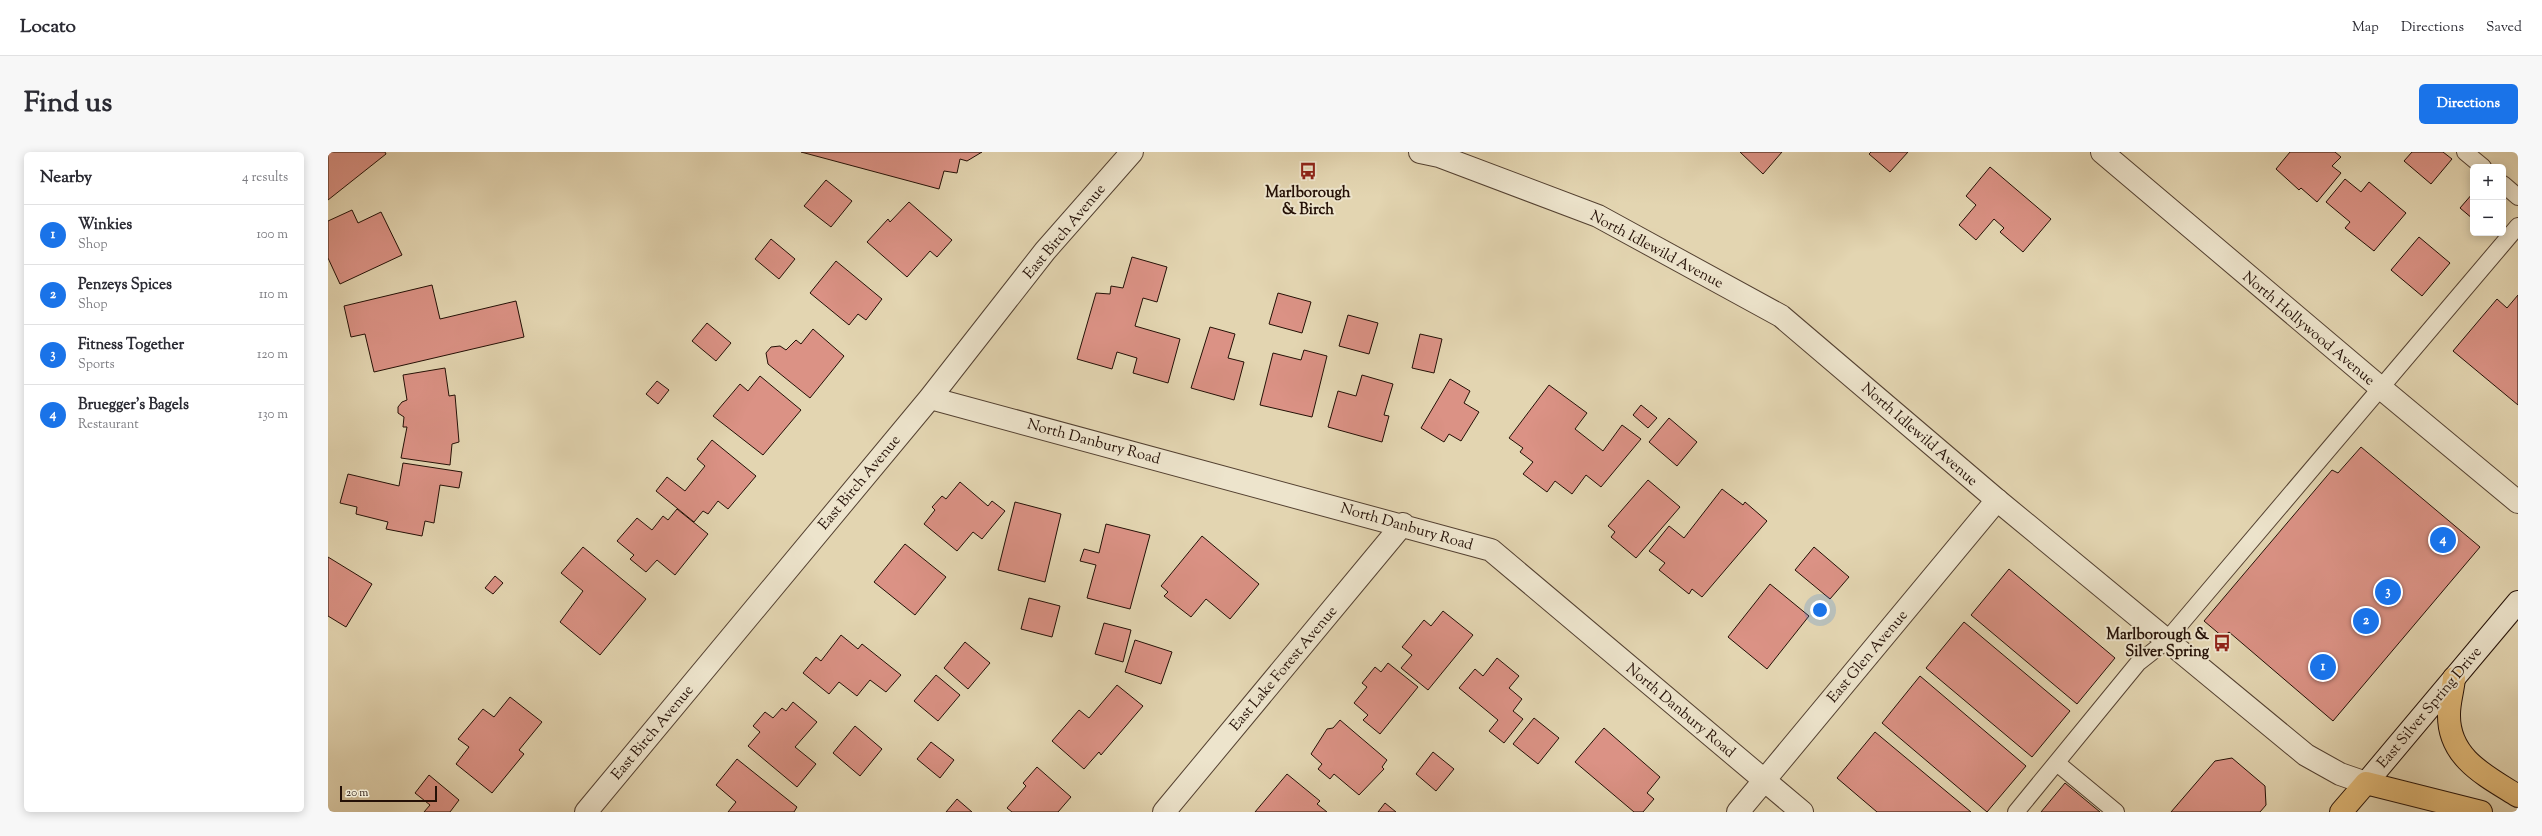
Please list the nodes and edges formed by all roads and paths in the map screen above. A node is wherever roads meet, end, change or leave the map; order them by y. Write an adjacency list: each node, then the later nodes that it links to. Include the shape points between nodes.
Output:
1 (1115, 152): 7 (street)
2 (1132, 152): 7 (street, East Birch Avenue)
3 (2102, 152): 11 (street, North Hollywood Avenue)
4 (2466, 152): 6 (lane)
5 (1434, 153): 13 (street, North Idlewild Avenue, via 1598,216 1781,316)
6 (2480, 164)
7 (1107, 180): 12 (street, East Birch Avenue, via 1045,252)
8 (2506, 186): 9 (lane)
9 (2518, 196)
10 (2518, 226): 11 (lane)
11 (2382, 389): 14 (street, North Hollywood Avenue); 17 (lane)
12 (930, 398): 15 (street, North Danbury Road); 23 (street, East Birch Avenue)
13 (1997, 500): 17 (street, North Idlewild Avenue); 20 (street, East Glen Avenue)
14 (2518, 502)
15 (1403, 524): 20 (street, North Danbury Road, via 1491,550); 24 (street, East Lake Forest Avenue)
16 (2518, 602): 18 (street, East Silver Spring Drive)
17 (2166, 641): 19 (lane, via 2138,663); 21 (street, North Idlewild Avenue, via 2306,755 2340,774)
18 (2454, 678): 21 (street, East Silver Spring Drive); 22 (main road, via 2449,714 2450,730 2461,755 2472,768)
19 (2057, 763): 27 (lane); 28 (lane)
20 (1764, 780): 25 (street, East Glen Avenue); 26 (street, North Danbury Road)
21 (2366, 783): 29 (main road, East Silver Spring Drive); 30 (main road)
22 (2518, 796)
23 (586, 812)
24 (1164, 812)
25 (1738, 812)
26 (1802, 812)
27 (2016, 812)
28 (2116, 812)
29 (2341, 812)
30 (2481, 812)

